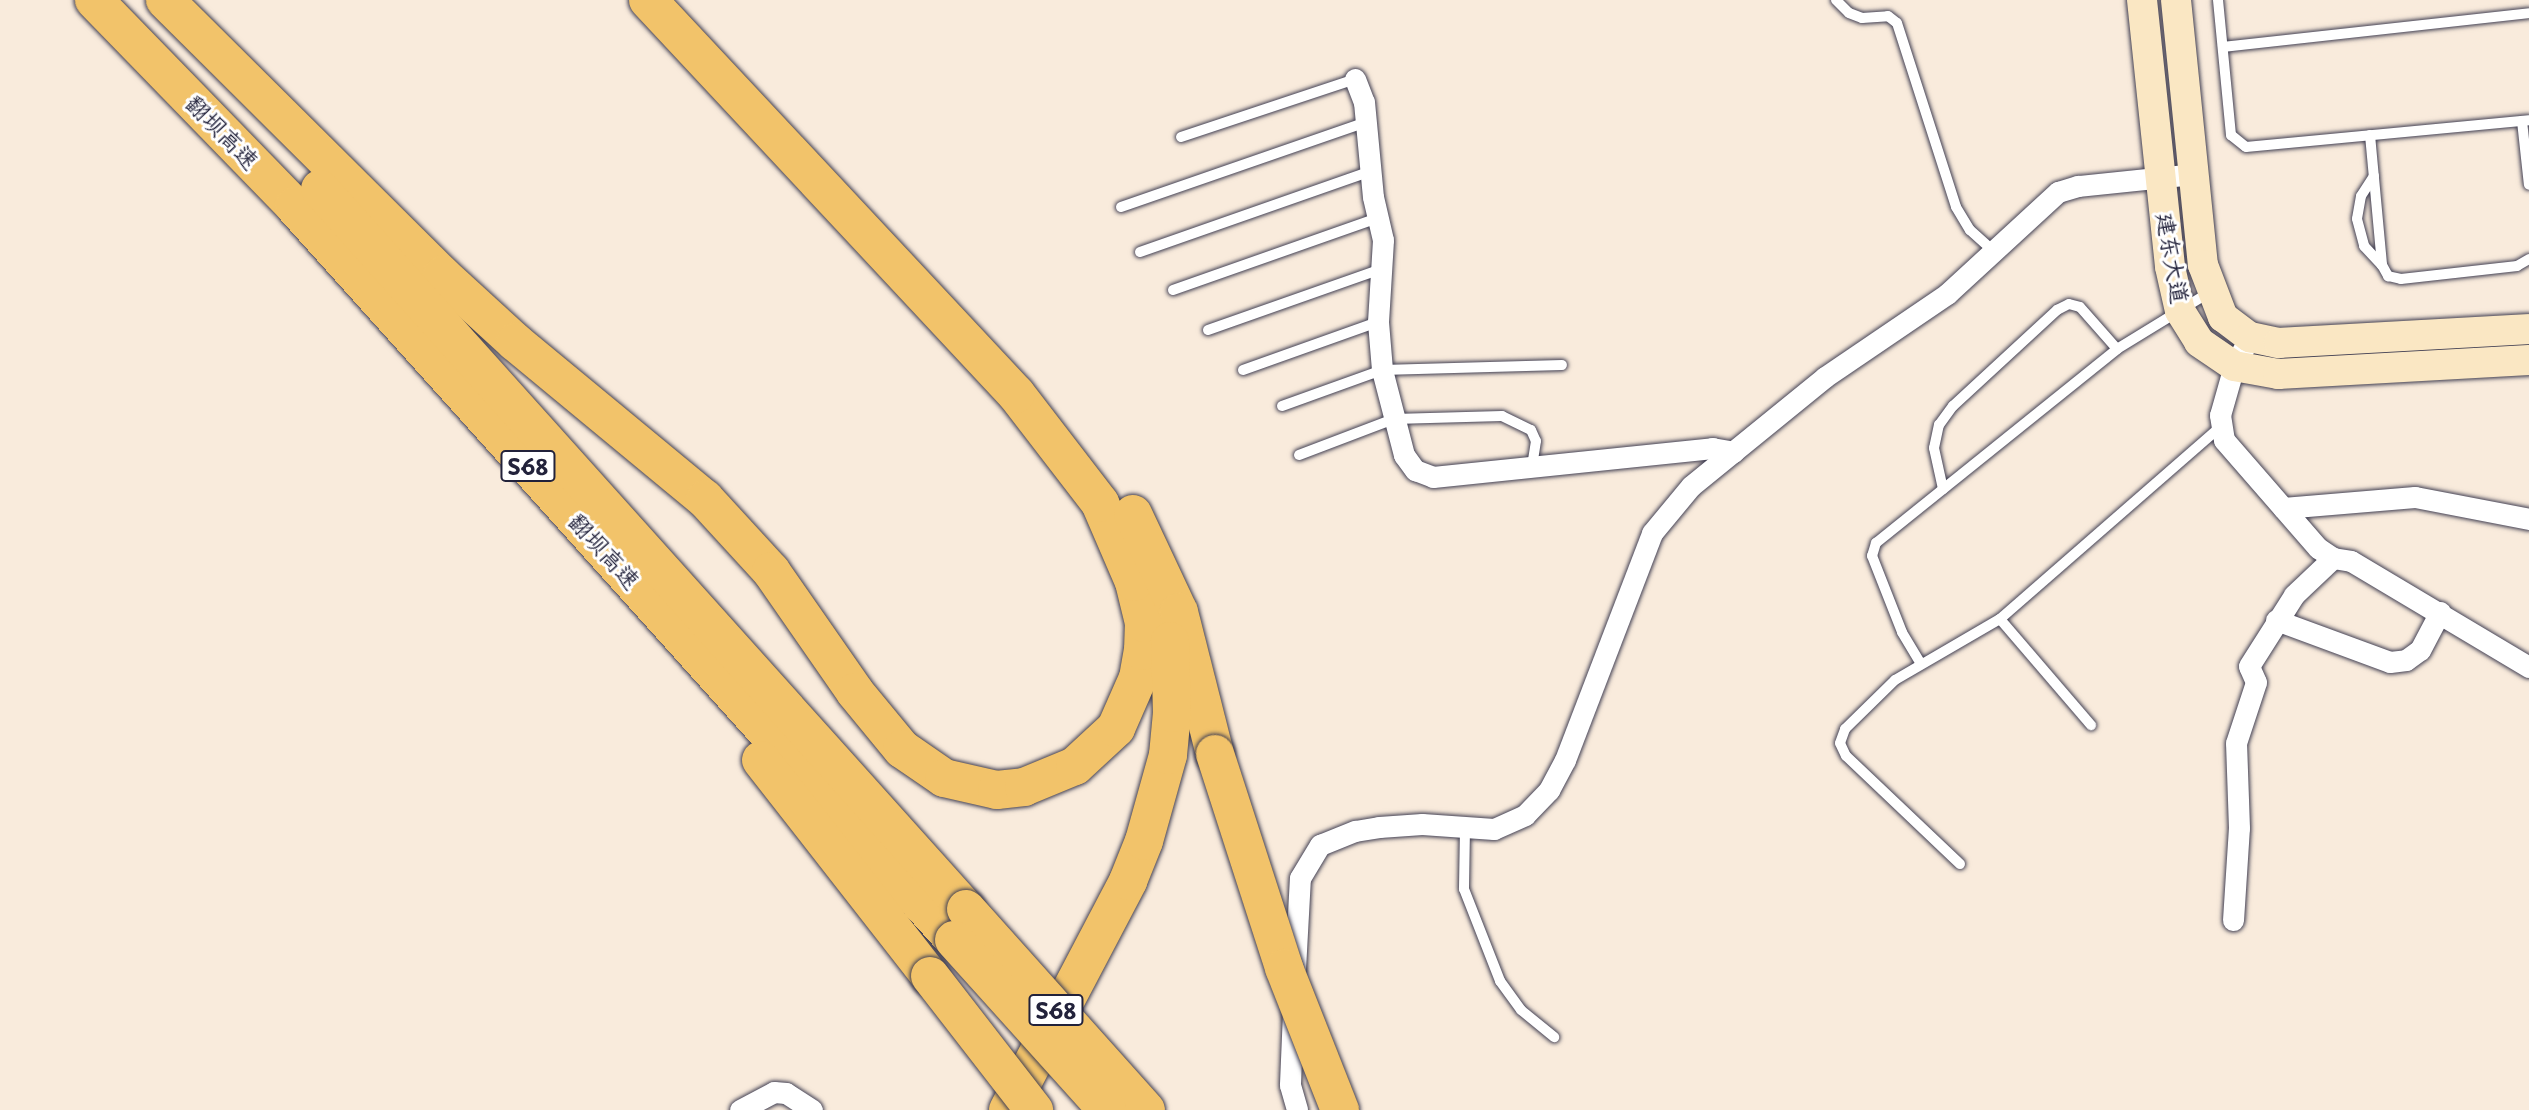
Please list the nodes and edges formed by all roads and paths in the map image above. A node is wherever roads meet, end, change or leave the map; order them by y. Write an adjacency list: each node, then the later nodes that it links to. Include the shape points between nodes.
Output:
1 (94, 0): 49 (highway, 翻坝高速 / S68, via 294,206)
2 (145, 0): 64 (highway, 翻坝高速 / S68)
3 (165, 0): 57 (highway, via 442,275 515,342 705,499 771,571 870,712 921,765 970,787 997,790 1024,787 1075,766 1098,749 1129,704 1138,678)
4 (648, 0): 57 (highway, via 1048,430 1100,503 1134,582)
5 (683, 0): 52 (highway, via 1067,415 1124,495)
6 (1836, 0): 24 (lane, via 1862,18 1888,16 1897,23 1956,206 1970,230)
7 (2142, 0): 20 (street, 建东大道)
8 (2176, 0): 18 (street, 建东大道)
9 (2218, 0): 11 (lane)
10 (2529, 13): 11 (lane)
11 (2223, 47): 15 (lane, via 2231,135 2246,147)
12 (1355, 79): 14 (street); 16 (lane)
13 (2526, 120): 15 (lane); 21 (lane)
14 (1366, 122): 17 (street); 22 (lane)
15 (2370, 135): 19 (lane)
16 (1181, 137)
17 (1371, 171): 23 (street); 25 (lane)
18 (2194, 174): 20 (street); 30 (street, 建东大道)
19 (2374, 176): 27 (lane); 27 (lane, via 2361,196 2357,219 2364,246)
20 (2161, 177): 24 (street, via 2058,192); 31 (street, 建东大道, via 2170,267)
21 (2529, 186)
22 (1121, 206)
23 (1378, 218): 28 (street); 29 (lane)
24 (1992, 250): 45 (street, via 1947,294 1825,377)
25 (1140, 252)
26 (2529, 259): 27 (lane, via 2517,266 2401,279 2388,276)
27 (2382, 265)
28 (1384, 268): 32 (street); 34 (lane)
29 (1173, 290)
30 (2210, 292): 31 (lane); 35 (street, 建东大道, via 2223,317)
31 (2180, 311): 36 (lane); 39 (street, 建东大道, via 2199,342)
32 (1378, 321): 40 (lane); 41 (street)
33 (2529, 329): 35 (street, 建东大道, via 2279,343)
34 (1208, 330)
35 (2250, 337): 39 (street)
36 (2116, 349): 48 (lane); 48 (lane, via 2080,307 2069,304 2057,310 1953,406 1940,425 1934,448)
37 (2529, 360): 39 (street, 建东大道, via 2278,374)
38 (1562, 365): 41 (lane)
39 (2234, 366): 44 (street)
40 (1243, 370)
41 (1382, 370): 42 (lane); 43 (street)
42 (1282, 406)
43 (1394, 419): 46 (lane); 47 (street, via 1404,455 1423,475); 47 (lane, via 1502,416 1531,430 1536,441)
44 (2219, 428): 50 (street, via 2224,440); 55 (lane)
45 (1734, 452): 47 (street, via 1712,448); 61 (street, via 1691,486 1652,533 1565,760 1549,790 1510,823)
46 (1298, 455)
47 (1532, 467)
48 (1943, 489): 58 (lane, via 1873,550 1902,632)
49 (558, 499): 64 (highway, 翻坝高速 / S68); 70 (highway, bridge)
50 (2283, 508): 51 (street, via 2415,497); 53 (street, via 2318,548)
51 (2529, 520)
52 (1144, 538): 69 (highway, via 1159,582 1172,668 1171,724 1159,799 1128,881); 74 (highway, bridge, via 1180,612 1215,754 1284,968)
53 (2333, 558): 54 (street, via 2351,561); 56 (street, via 2294,595)
54 (2440, 612): 56 (street, via 2420,650 2406,660 2390,662); 59 (street)
55 (2000, 620): 58 (lane); 60 (lane)
56 (2276, 620): 63 (street, via 2249,666 2256,682 2238,728 2239,828)
57 (1144, 623): 68 (highway, via 1151,670 1150,710 1136,789 1104,871)
58 (1920, 664): 62 (lane, via 1895,680 1845,729 1840,743 1846,756)
59 (2529, 667)
60 (2091, 725)
61 (1465, 829): 65 (lane, via 1464,889 1500,981 1521,1010); 73 (street, via 1422,824 1355,831 1332,838 1310,855 1298,891 1290,1085)
62 (1960, 864)
63 (2233, 920)
64 (960, 924): 71 (highway, 翻坝高速 / S68, bridge); 72 (highway, 翻坝高速 / S68, bridge)
65 (1554, 1037)
66 (740, 1110): 67 (street, via 774,1092 786,1093)
67 (812, 1110)
68 (980, 1110)
69 (1008, 1110)
70 (1034, 1110)
71 (1107, 1110)
72 (1146, 1110)
73 (1297, 1110)
74 (1340, 1110)

